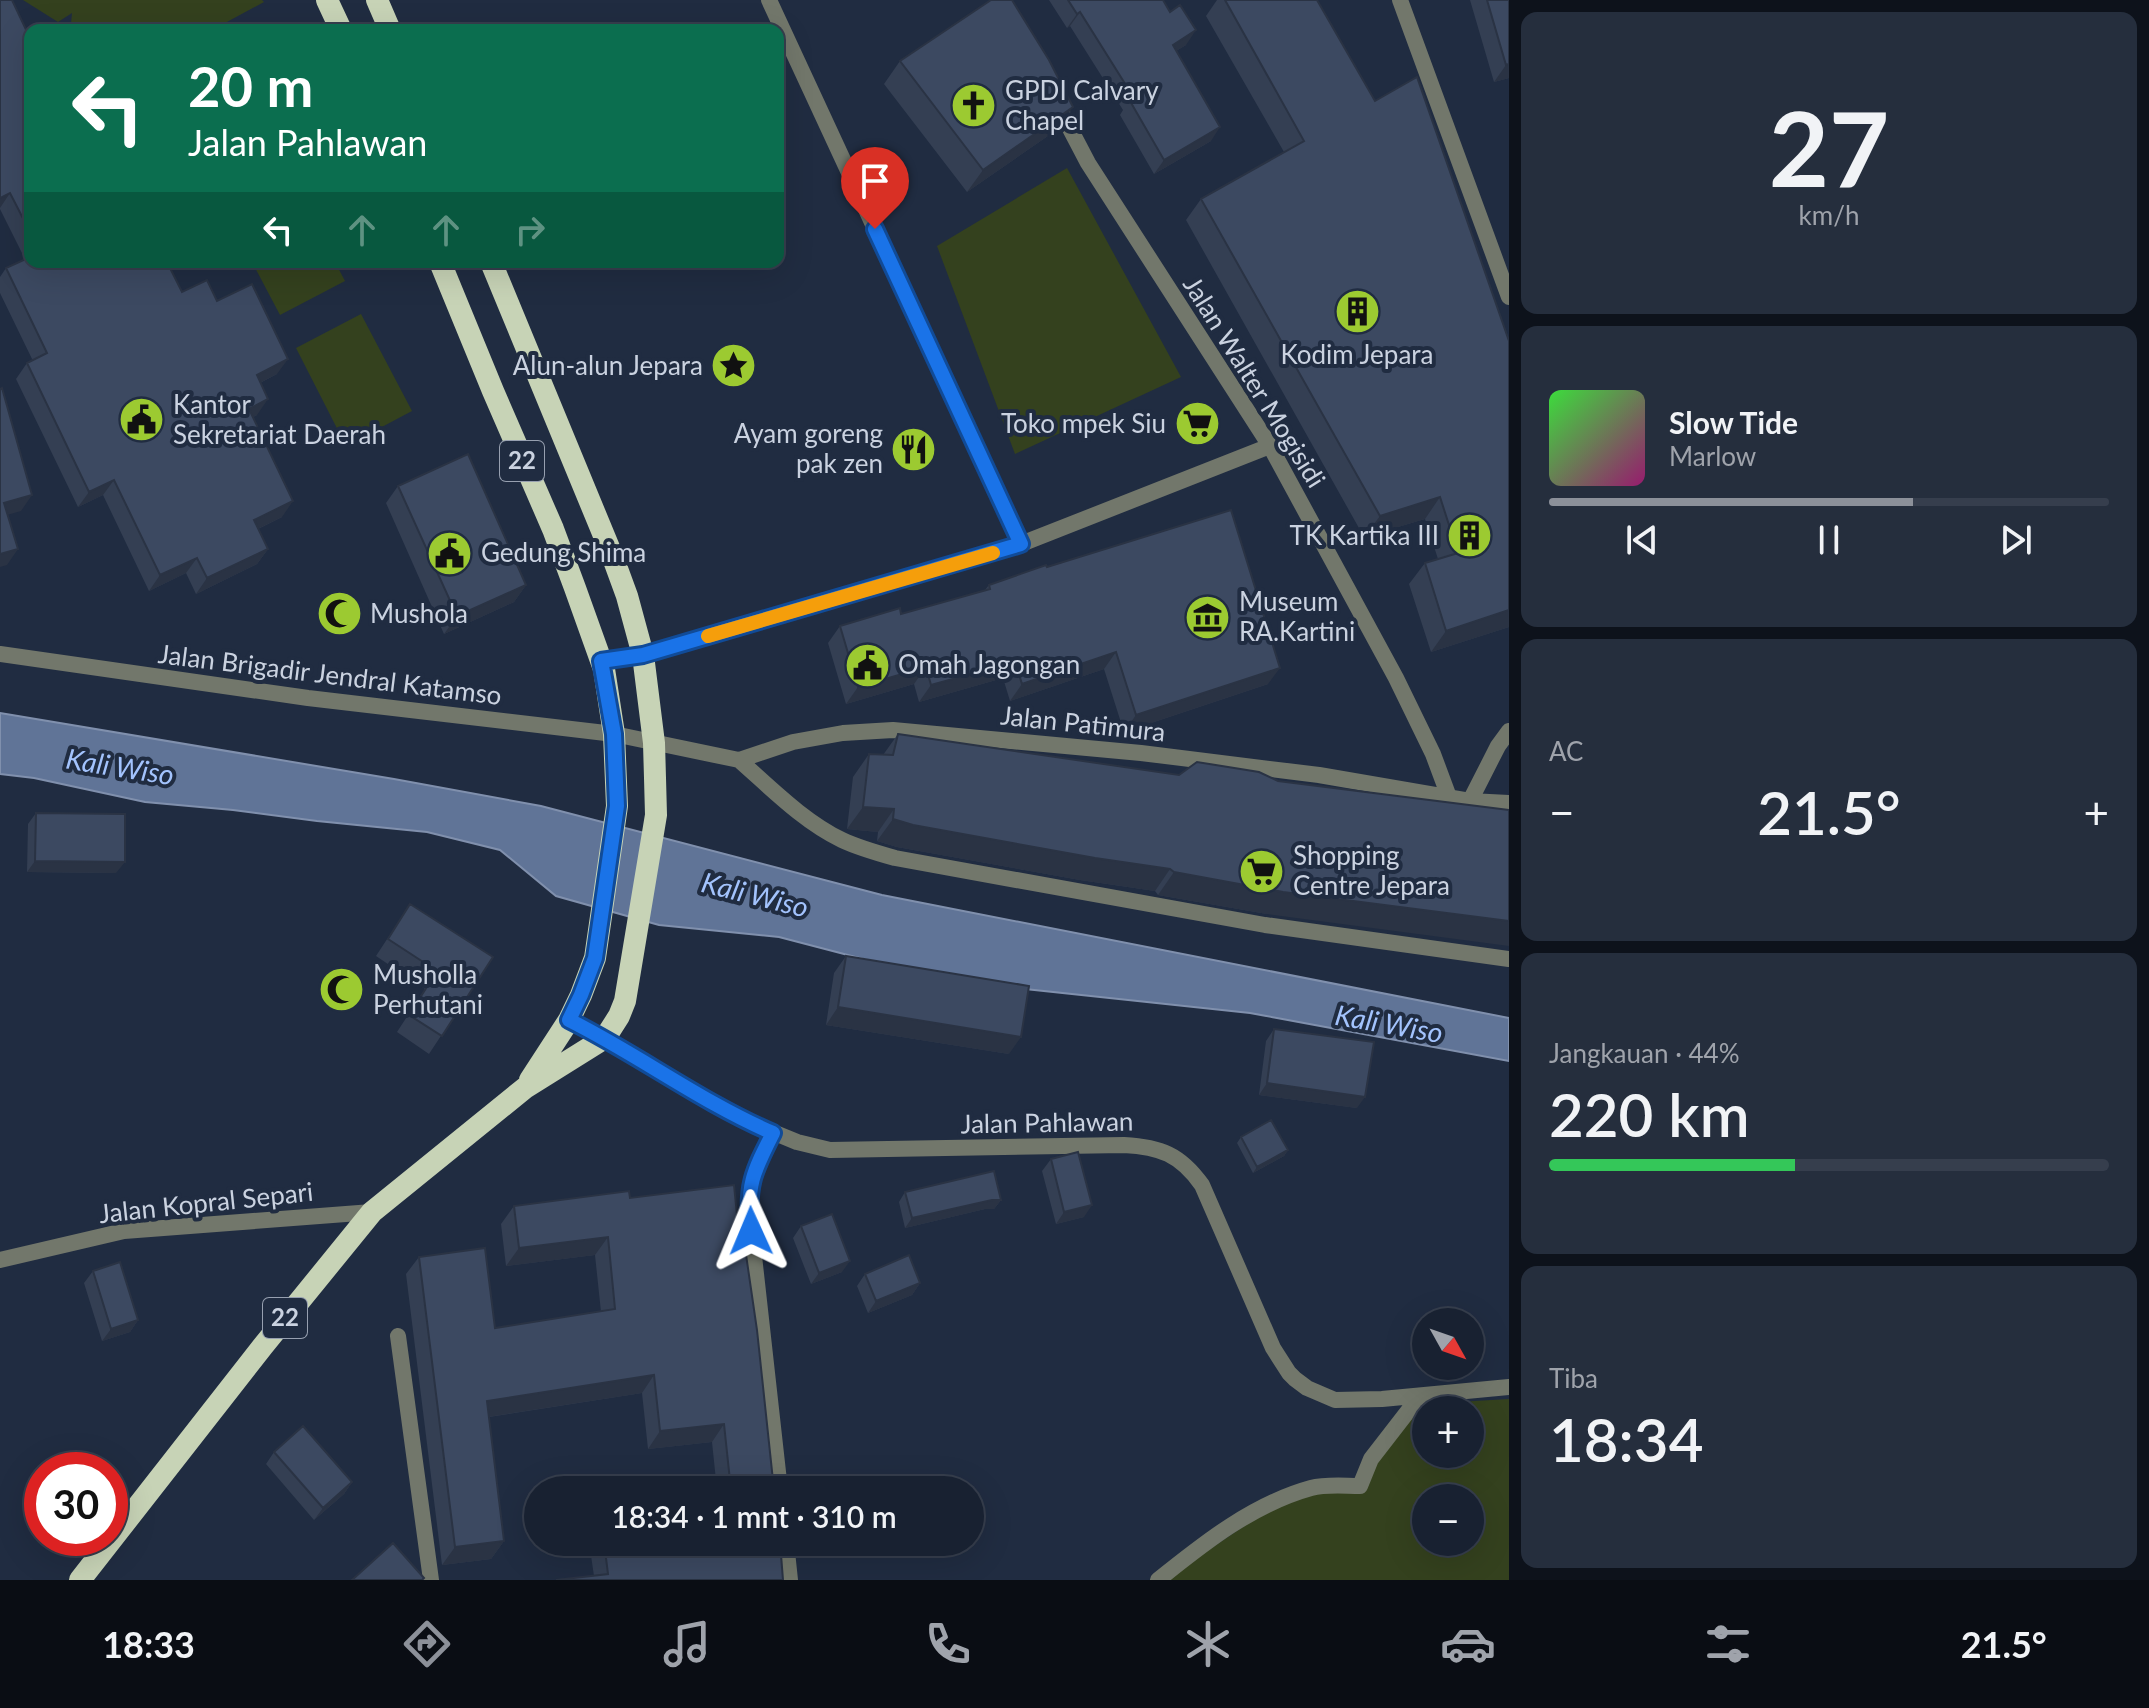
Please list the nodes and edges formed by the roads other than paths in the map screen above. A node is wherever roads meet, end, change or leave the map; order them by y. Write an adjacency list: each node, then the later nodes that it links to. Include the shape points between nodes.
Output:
1 (327, 0): 5 (highway)
2 (377, 0): 6 (highway)
3 (769, 0): 7 (street)
4 (1400, 0): 12 (street)
5 (338, 24)
6 (387, 24)
7 (780, 24)
8 (784, 32): 14 (street)
9 (1047, 86): 13 (street, Jalan Walter Mogisidi, via 1088,163)
10 (442, 268): 17 (highway, 22, via 553,529)
11 (493, 268): 16 (highway, 22, via 612,555)
12 (1509, 297)
13 (1270, 446): 14 (street); 22 (street, Jalan Walter Mogisidi, via 1396,678)
14 (1021, 544): 16 (street)
15 (0, 654): 19 (street, Jalan Brigadir Jendral Katamso)
16 (643, 655): 17 (street); 20 (highway, 22)
17 (601, 661): 19 (highway, 22)
18 (1509, 731): 23 (street)
19 (614, 734): 20 (street, Jalan Brigadir Jendral Katamso); 26 (highway, 22, via 617,806 595,958)
20 (654, 743): 21 (street, Jalan Patimura); 27 (highway, 22, via 656,815 625,1001)
21 (739, 760): 22 (street, Jalan Patimura, via 793,742 893,730 1156,755); 25 (street, via 819,826 895,858 1265,925)
22 (1449, 797): 23 (street, Jalan Patimura)
23 (1470, 801): 24 (street, Jalan Patimura)
24 (1509, 803)
25 (1509, 959)
26 (569, 1020): 27 (street, Jalan Pahlawan); 28 (highway, 22)
27 (605, 1038): 28 (highway, 22); 29 (street, Jalan Pahlawan)
28 (525, 1088): 30 (highway, 22)
29 (773, 1133): 35 (street, Jalan Pahlawan, via 830,1150 1124,1145 1167,1153 1183,1162 1202,1185 1273,1348 1289,1373 1335,1400); 37 (street, via 755,1169 748,1202)
30 (372, 1212): 31 (street, Jalan Kopral Separi, via 124,1231); 39 (highway, 22)
31 (0, 1260)
32 (398, 1336): 40 (street)
33 (1509, 1387): 34 (street, Jalan Pahlawan)
34 (1428, 1396)
35 (1412, 1397)
36 (1412, 1406): 42 (street, via 1371,1459 1360,1486 1314,1487 1272,1502 1206,1542)
37 (778, 1476)
38 (787, 1556): 41 (street)
39 (80, 1580)
40 (431, 1580)
41 (790, 1580)
42 (1158, 1580)

